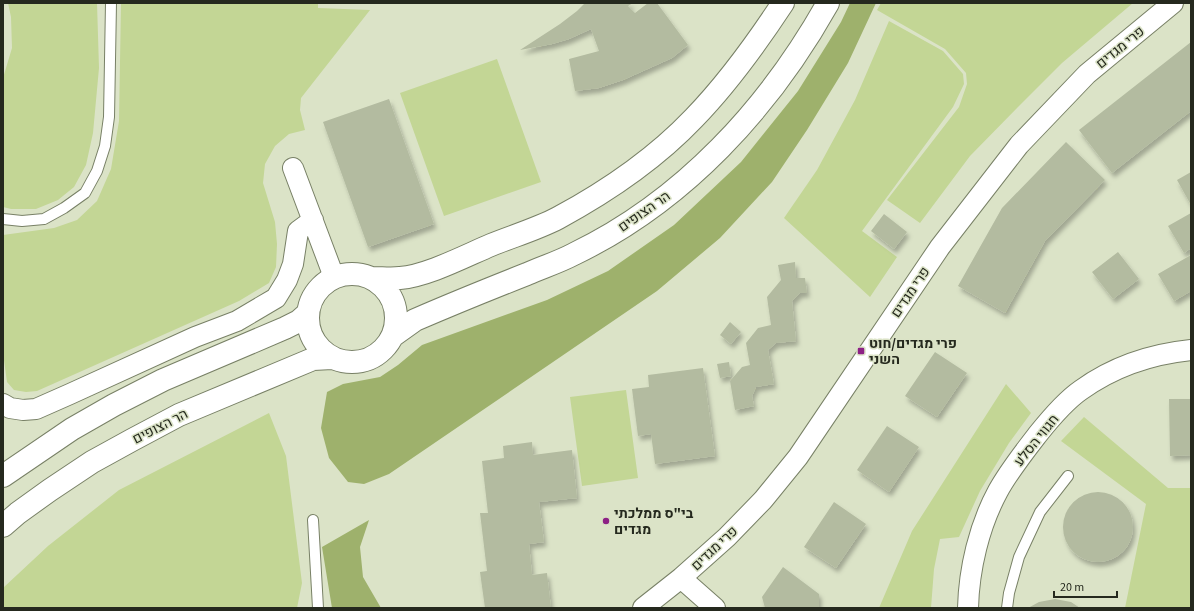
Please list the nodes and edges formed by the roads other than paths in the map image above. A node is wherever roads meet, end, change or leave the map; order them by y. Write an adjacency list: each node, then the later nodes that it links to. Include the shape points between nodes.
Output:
1 (111, 3): 6 (lane, via 109,117 105,146 97,171 85,193 44,219)
2 (782, 3): 9 (main road, via 745,57 694,118 628,175 557,218 425,272 401,278)
3 (828, 3): 11 (main road, הר הצופים, via 790,64 759,105 723,146 689,178 651,208 574,254 415,320)
4 (1173, 3): 19 (street, פרי מגדים, via 1087,74 1019,145 940,247 798,457 763,500)
5 (293, 168): 7 (street)
6 (3, 219)
7 (313, 220): 8 (street); 14 (street, via 298,231 293,264 276,298 237,321 195,337 36,409 23,410)
8 (334, 277): 9 (main road, via 358,273); 10 (main road, via 321,286 312,298)
9 (373, 278): 11 (main road, via 385,288 394,301 397,319)
10 (308, 313): 13 (main road, via 311,336 320,349); 15 (main road, via 285,328 163,380 114,405 72,429)
11 (394, 335): 13 (main road, via 386,348 373,358 347,363)
12 (1191, 350): 23 (street, חגווי הסלע, via 1168,352 1109,373 1080,390 1050,420 1024,451 998,491 984,523 973,561)
13 (332, 358): 18 (main road, הר הצופים, via 313,359 179,415 92,462)
14 (3, 404)
15 (3, 476)
16 (1068, 476): 24 (lane, via 1040,512 1019,557)
17 (313, 520): 20 (lane)
18 (3, 526)
19 (681, 578): 21 (street, פרי מגדים); 22 (street)
20 (318, 608)
21 (643, 608)
22 (715, 608)
23 (968, 608)
24 (1007, 608)

